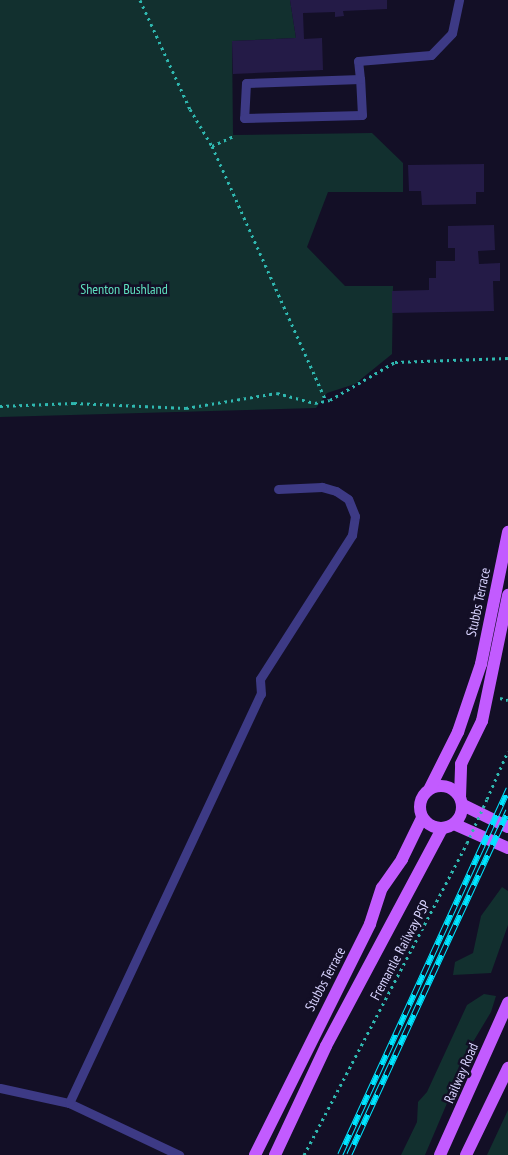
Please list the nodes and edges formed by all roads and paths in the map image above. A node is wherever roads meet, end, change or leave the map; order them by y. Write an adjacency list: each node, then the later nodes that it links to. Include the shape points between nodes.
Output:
1 (140, 0): 5 (path, via 190,109)
2 (460, 0): 3 (lane, via 452,34 431,55 358,61)
3 (360, 79): 3 (lane, via 362,115 244,118 246,84)
4 (233, 136): 5 (path)
5 (212, 146): 7 (path)
6 (508, 358): 7 (path, via 395,362)
7 (326, 401): 8 (path, via 277,393 186,408 74,403)
8 (0, 406)
9 (278, 489): 25 (lane, via 322,486 336,491 348,499 355,516 352,535 260,679 261,694)
10 (508, 532): 15 (main road, Stubbs Terrace, via 481,664 458,732)
11 (508, 595): 16 (main road, Stubbs Terrace, via 482,720 460,764)
12 (499, 698): 13 (path)
13 (508, 700)
14 (508, 751): 29 (path, Fremantle Railway PSP, bridge, via 467,843)
15 (430, 788): 16 (main road, via 444,786); 17 (main road, via 421,798)
16 (461, 801): 18 (main road); 19 (main road)
17 (422, 818): 20 (main road); 27 (main road, Stubbs Terrace, via 402,860 382,888 366,932)
18 (454, 824): 20 (main road); 21 (main road)
19 (508, 826)
20 (442, 829): 28 (main road, via 326,1046)
21 (508, 848)
22 (508, 1003): 30 (main road, Railway Road)
23 (508, 1068): 31 (main road)
24 (0, 1088): 25 (lane)
25 (69, 1103): 26 (lane)
26 (180, 1155)
27 (255, 1155)
28 (275, 1155)
29 (304, 1155)
30 (440, 1155)
31 (466, 1155)

